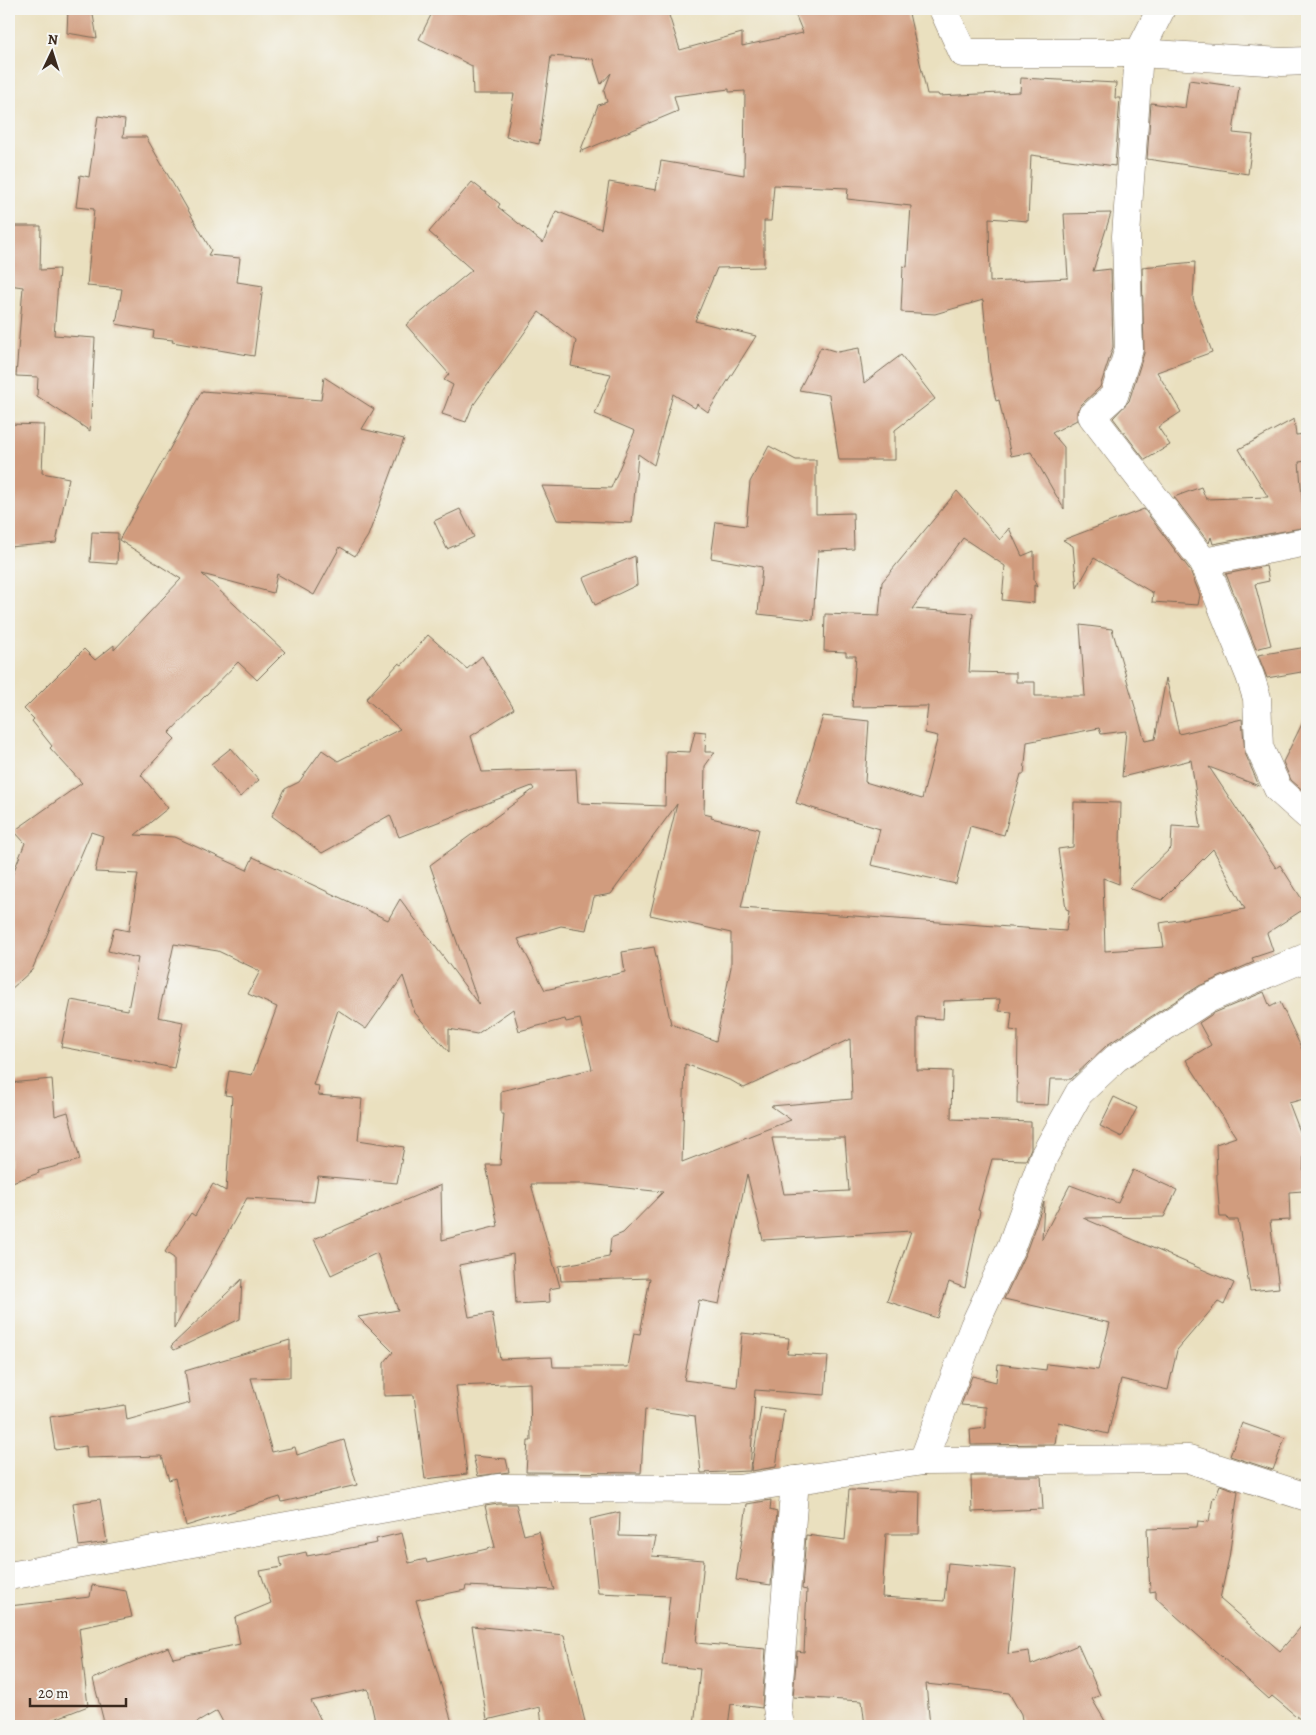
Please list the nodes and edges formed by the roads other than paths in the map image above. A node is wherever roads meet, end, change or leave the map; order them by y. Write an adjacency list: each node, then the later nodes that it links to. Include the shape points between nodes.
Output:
1 (943, 9): 3 (street, via 963,53)
2 (1161, 9): 3 (street)
3 (1139, 53): 4 (street); 6 (street, via 1126,236 1129,349 1114,396 1092,416)
4 (1307, 61)
5 (1307, 542): 6 (street)
6 (1204, 562): 7 (street, via 1257,698 1259,747 1278,789)
7 (1307, 815)
8 (1307, 957): 9 (street, via 1207,999 1116,1058 1079,1093 1044,1156 1011,1247 974,1326)
9 (922, 1461): 10 (street); 11 (street, via 1189,1459)
10 (795, 1480): 12 (street, via 738,1489 498,1488); 13 (street, via 778,1707)
11 (1307, 1497)
12 (9, 1576)
13 (780, 1726)

